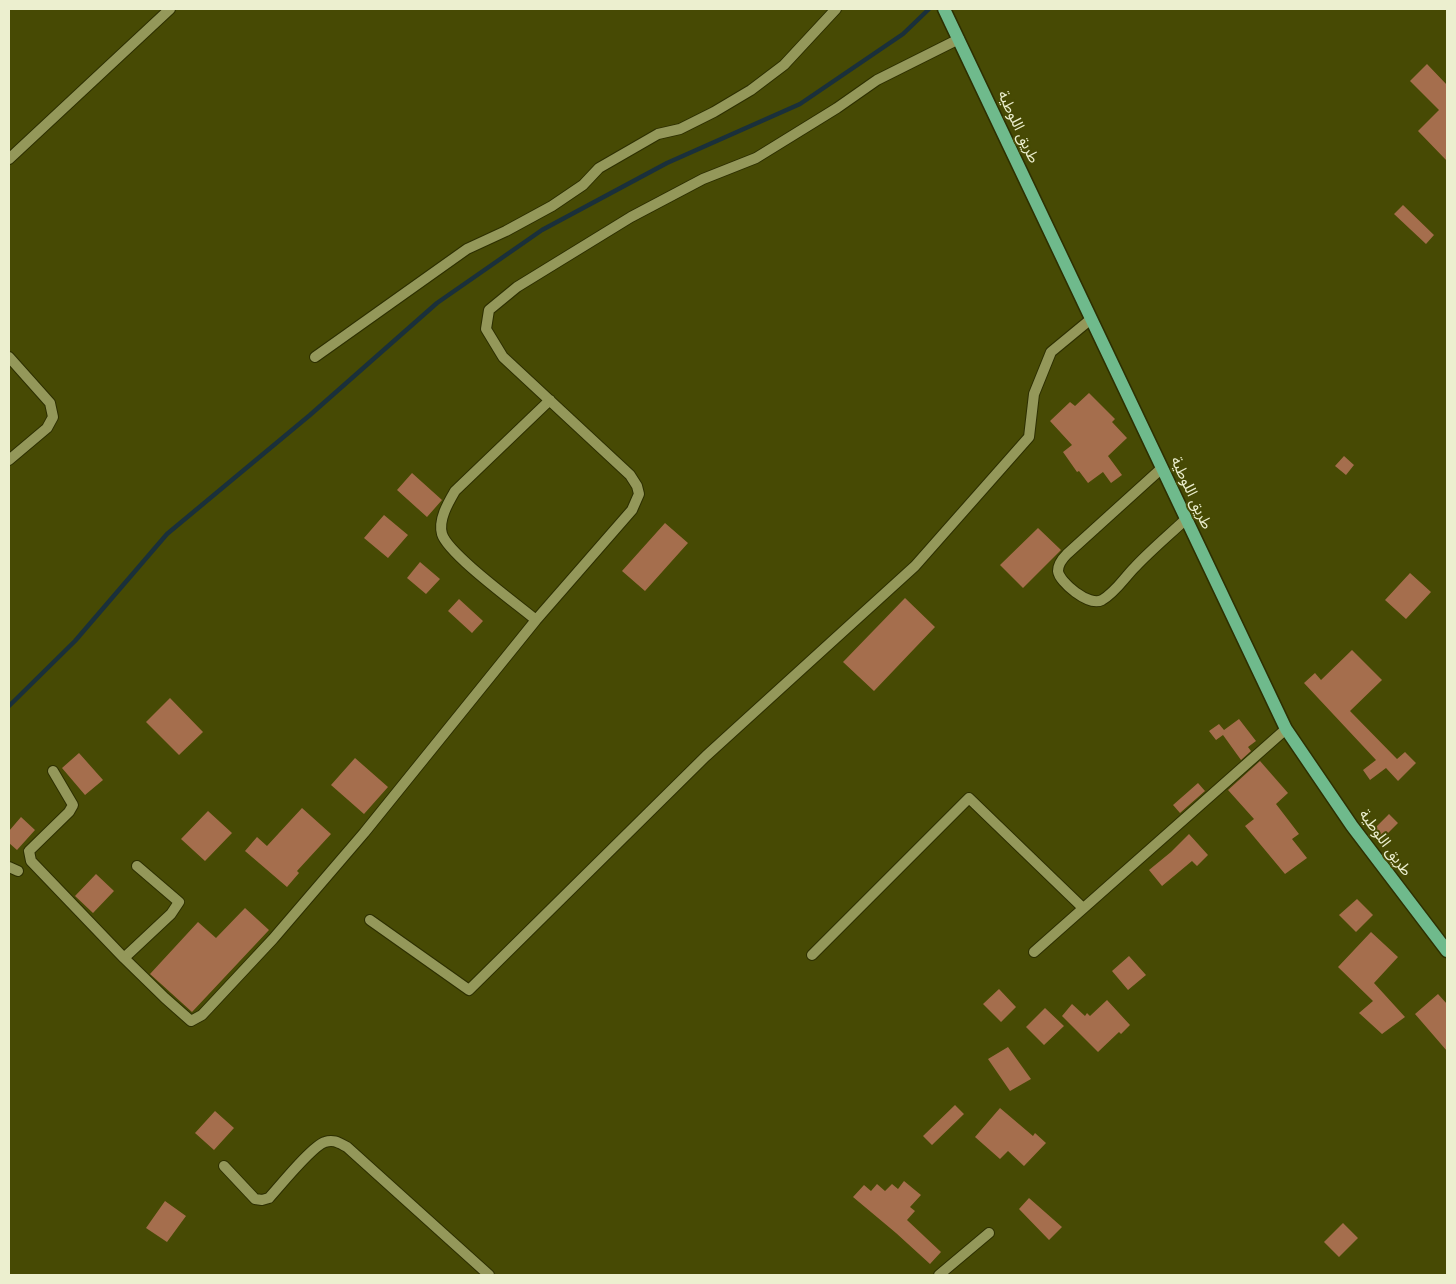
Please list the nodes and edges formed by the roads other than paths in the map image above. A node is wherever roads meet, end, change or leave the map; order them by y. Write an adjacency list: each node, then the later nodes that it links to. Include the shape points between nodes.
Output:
1 (170, 9): 5 (street)
2 (836, 9): 8 (street, via 784,65 751,90 680,129 658,134 599,168 583,185 552,206 467,250)
3 (944, 9): 4 (main road, طريق اللوطية)
4 (959, 39): 6 (main road, طريق اللوطية); 9 (street, via 876,80 756,158 703,179 631,217 517,287 489,310 486,329 503,357)
5 (9, 158)
6 (1091, 319): 11 (main road, طريق اللوطية); 18 (street, via 1051,352 1034,394 1028,437 916,566 706,756 469,990)
7 (9, 356): 10 (street, via 50,403 52,417 47,428)
8 (314, 357)
9 (550, 400): 13 (street, via 630,475 639,494 632,510); 13 (street, via 455,491 441,526 443,536 457,553)
10 (9, 460)
11 (1162, 468): 12 (main road, طريق اللوطية); 12 (street, via 1067,554 1058,572 1082,598 1101,601)
12 (1186, 519): 14 (main road, طريق اللوطية)
13 (536, 620): 22 (street, via 364,833 273,939 202,1015 191,1021)
14 (1286, 729): 17 (street); 19 (main road, طريق اللوطية, via 1352,826)
15 (53, 771): 22 (street, via 73,805 29,851 31,860)
16 (137, 866): 22 (street, via 179,902 171,914)
17 (1083, 908): 20 (street); 21 (street, via 969,798)
18 (370, 920)
19 (1447, 951)
20 (1034, 952)
21 (812, 955)
22 (124, 958)
23 (224, 1166): 25 (street, via 255,1199 262,1200 269,1198 323,1142 335,1141 347,1147)
24 (989, 1233): 26 (street)
25 (489, 1275)
26 (939, 1275)

